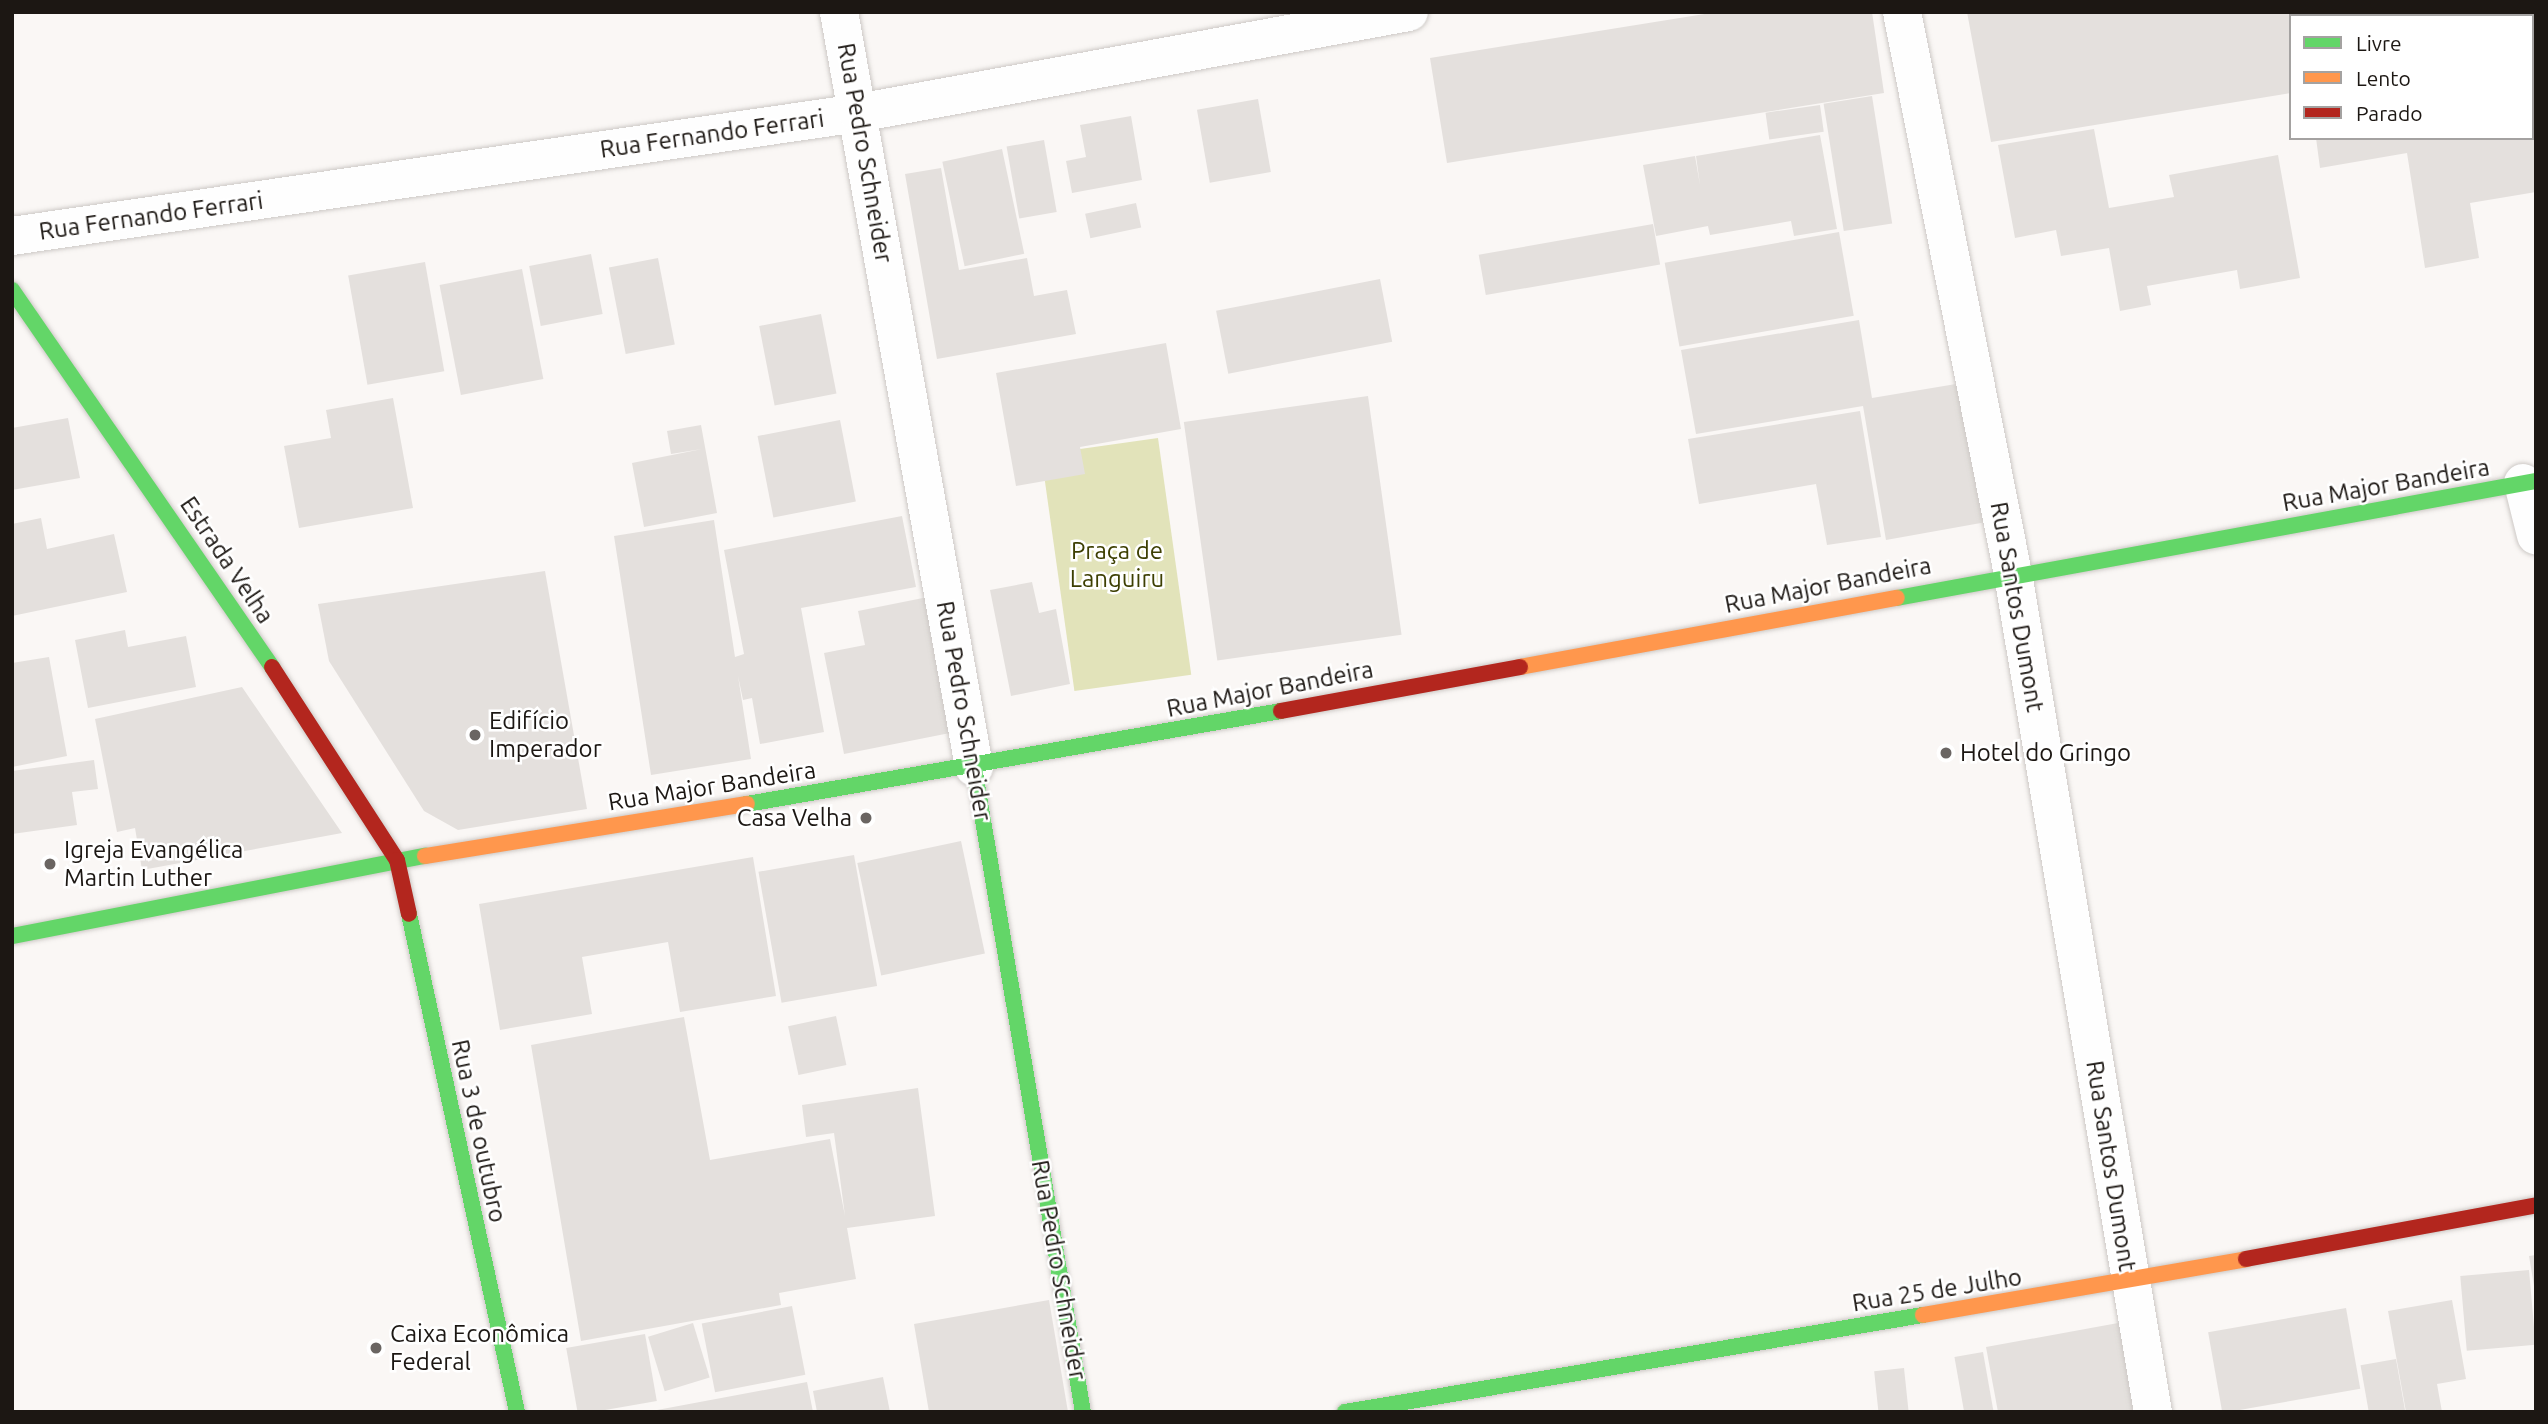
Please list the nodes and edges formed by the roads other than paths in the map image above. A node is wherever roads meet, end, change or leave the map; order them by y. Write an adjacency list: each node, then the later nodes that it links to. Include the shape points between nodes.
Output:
1 (839, 12): 4 (street, Rua Pedro Schneider)
2 (1409, 12): 4 (street, Rua Fernando Ferrari)
3 (1902, 12): 9 (street, Rua Santos Dumont)
4 (858, 113): 5 (street, Rua Fernando Ferrari); 10 (street, Rua Pedro Schneider)
5 (12, 236)
6 (12, 290): 11 (main road, Estrada Velha, via 216,580)
7 (2530, 482): 8 (street); 9 (main road, Rua Major Bandeira)
8 (2536, 535)
9 (2012, 574): 10 (main road, Rua Major Bandeira); 14 (street, Rua Santos Dumont)
10 (974, 767): 11 (main road, Rua Major Bandeira); 16 (main road, Rua Pedro Schneider)
11 (397, 860): 12 (main road, Rua Major Bandeira); 15 (main road, Rua 3 de outubro)
12 (12, 936)
13 (2536, 1205): 14 (main road, Rua 25 de Julho)
14 (2130, 1280): 17 (main road, Rua 25 de Julho); 18 (street, Rua Santos Dumont)
15 (517, 1412)
16 (1083, 1412)
17 (1345, 1412)
18 (2153, 1412)

